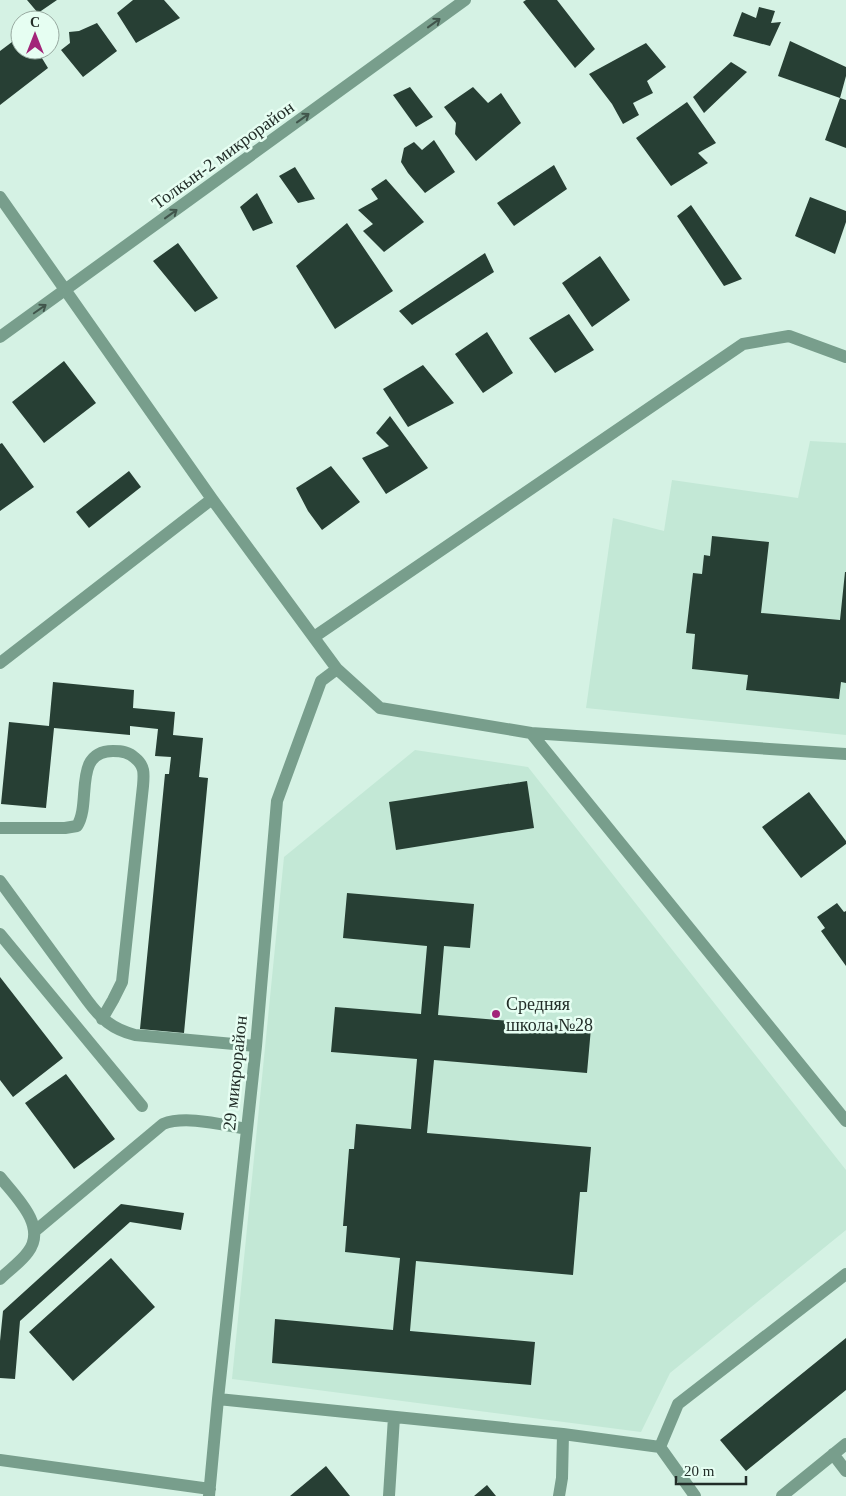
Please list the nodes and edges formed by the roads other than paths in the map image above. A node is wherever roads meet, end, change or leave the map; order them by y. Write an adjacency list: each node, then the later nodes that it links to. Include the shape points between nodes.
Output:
1 (465, 0): 3 (street, Толкын-2 микрорайон, one-way to 1)
2 (0, 196): 3 (street)
3 (65, 291): 4 (street, Толкын-2 микрорайон, one-way to 3); 6 (street)
4 (0, 337)
5 (846, 357): 7 (street, via 790,336 743,344)
6 (212, 499): 7 (street); 8 (street)
7 (314, 637): 9 (street)
8 (0, 663)
9 (337, 669): 10 (street, via 380,708); 16 (street, 29 микрорайон, via 321,681 278,801)
10 (532, 733): 11 (street); 18 (street)
11 (846, 754)
12 (0, 828): 15 (street, via 77,826 82,815 85,777 92,760 107,751 125,752 140,762 144,770 143,786 122,982)
13 (0, 881): 15 (street)
14 (0, 934): 17 (street)
15 (102, 1019): 16 (street, via 121,1032 135,1035)
16 (256, 1046): 19 (street, 29 микрорайон)
17 (142, 1106)
18 (846, 1121)
19 (247, 1128): 21 (street, via 188,1120 163,1124); 24 (street, 29 микрорайон)
20 (0, 1177): 21 (street, via 28,1213)
21 (34, 1231): 23 (street, via 29,1251)
22 (846, 1274): 28 (street, via 678,1404)
23 (0, 1279)
24 (218, 1399): 25 (street); 32 (street, 29 микрорайон)
25 (394, 1416): 26 (street); 33 (street)
26 (563, 1434): 28 (street); 34 (street)
27 (846, 1444): 29 (street)
28 (660, 1447): 35 (street)
29 (833, 1454): 31 (street); 36 (street)
30 (0, 1460): 32 (street)
31 (846, 1471)
32 (210, 1492)
33 (389, 1496)
34 (559, 1496)
35 (695, 1496)
36 (782, 1496)

